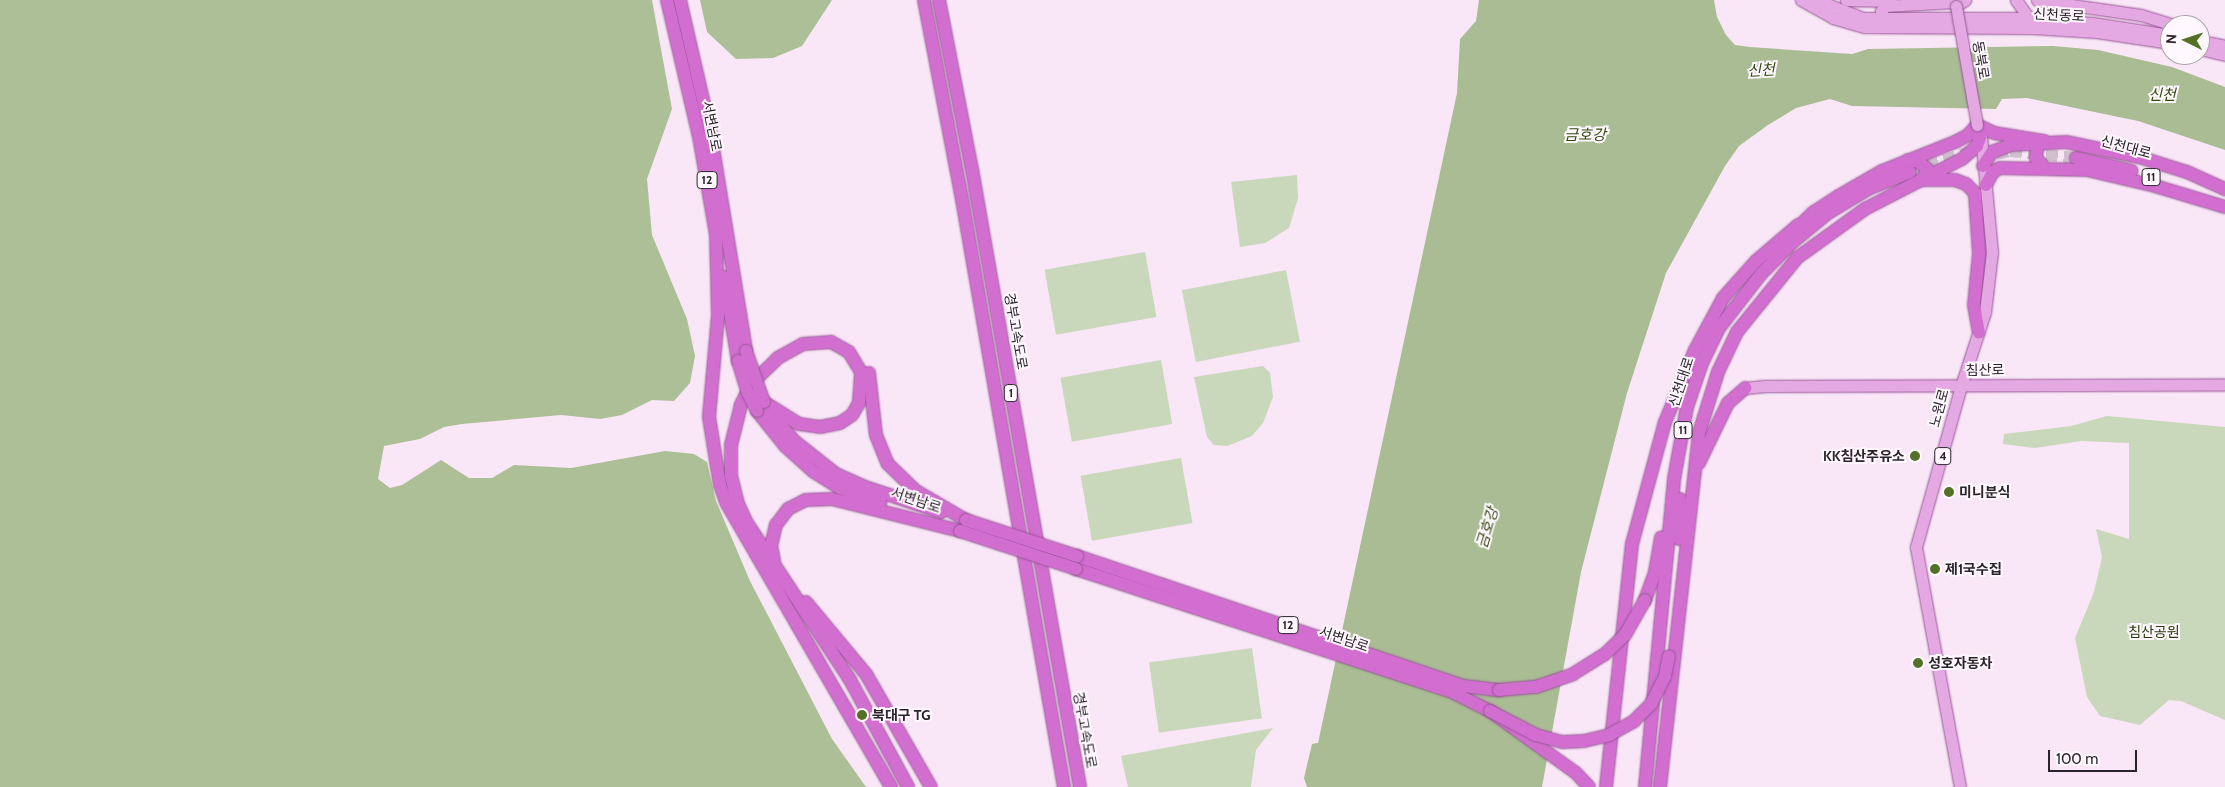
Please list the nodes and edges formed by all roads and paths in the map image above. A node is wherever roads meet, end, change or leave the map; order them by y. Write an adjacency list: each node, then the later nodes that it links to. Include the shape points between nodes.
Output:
1 (667, 0): 33 (highway, 서변남로 / 12, via 697,126)
2 (680, 0): 35 (highway, 서변남로 / 12, via 710,130)
3 (924, 0): 49 (highway, 1)
4 (939, 0): 55 (highway, 경부고속도로 / 1, via 972,169)
5 (1801, 0): 15 (main road, 신천동로, via 1833,18 1865,27)
6 (1817, 0): 13 (main road, 신천동로, via 1849,14)
7 (1846, 0): 8 (main road)
8 (1910, 0)
9 (2017, 0): 12 (main road, via 2012,11); 15 (main road)
10 (2037, 0): 14 (main road, via 2141,15)
11 (1957, 2): 13 (main road, via 1885,6 1881,11); 22 (main road, 동북로 / 4, bridge)
12 (2004, 16): 13 (main road, 신천동로); 15 (main road, 신천동로)
13 (1885, 19)
14 (2160, 21)
15 (2032, 23): 16 (main road, 신천동로, via 2100,24); 17 (main road, 신천동로)
16 (2160, 33)
17 (2160, 41)
18 (2210, 41): 21 (main road)
19 (2210, 44): 21 (main road)
20 (2210, 49): 21 (main road)
21 (2223, 49)
22 (1979, 130): 23 (highway); 24 (main road, 노원로 / 4); 26 (highway); 27 (highway, via 1977,146 1962,159)
23 (2044, 141): 24 (highway, via 2001,148 1992,152); 25 (highway, via 2037,148 2036,158); 29 (highway, via 2092,146 2139,156 2188,172)
24 (1983, 166): 28 (main road, 노원로 / 4)
25 (2044, 167): 28 (highway, via 2000,168 1993,172); 31 (highway, via 2124,177)
26 (1909, 170): 27 (highway, via 1919,162 1927,169); 32 (highway, via 1882,171); 40 (highway, via 1831,220 1796,248 1727,328 1707,366); 42 (highway, 신천대로 / 11, via 1828,213 1795,240 1762,274 1719,328 1702,363 1687,407)
27 (1923, 180): 34 (highway, via 1955,180 1966,184 1975,193 1979,254 1974,304); 41 (highway, 11, via 1865,208 1819,240 1783,273 1737,332 1708,397 1699,433)
28 (1986, 185): 34 (main road, 노원로 / 4, via 1992,252)
29 (2225, 191): 30 (highway, 신천대로 / 11, via 2137,164 2076,154)
30 (2225, 202)
31 (2225, 207)
32 (1814, 212): 46 (highway, via 1743,285 1715,323 1695,362 1677,415); 57 (highway, via 1756,261 1723,298 1695,350 1665,422 1632,544)
33 (716, 232): 35 (highway, 서변남로 / 12); 43 (highway, via 717,324 709,425 720,485)
34 (1979, 333): 37 (main road, 노원로 / 4)
35 (742, 356): 39 (highway, 서변남로 / 12, bridge, via 748,393)
36 (2225, 384): 37 (main road, 침산로)
37 (1961, 386): 38 (main road, 침산로); 60 (main road, 노원로 / 4, via 1916,547)
38 (1745, 388): 41 (highway, via 1728,403)
39 (761, 407): 44 (highway, 서변남로 / 12, via 785,446 827,482); 47 (highway, via 799,424 820,427 840,423 852,415 859,403 861,372 855,358 843,347 823,341 810,342 778,358 757,377 744,398 731,444 732,486 741,512)
40 (1687, 438): 45 (highway); 48 (highway, bridge, via 1665,676 1651,704 1634,722 1609,735 1584,742 1563,742 1536,735)
41 (1694, 477): 45 (highway, 11)
42 (1674, 479): 46 (highway); 58 (highway, 신천대로 / 11)
43 (738, 522): 44 (highway, via 727,494 722,468 724,435 731,410 745,382 765,359 790,340 816,333 845,339 864,358 870,376 876,436 888,464 916,491); 50 (highway)
44 (963, 525): 46 (highway, 서변남로 / 12, bridge, via 1464,686 1499,690 1536,687 1573,674 1604,655 1625,635 1645,600); 47 (highway, via 832,500 806,500 788,509 776,525 771,546); 48 (highway, 서변남로 / 12, bridge, via 1452,692)
45 (1686, 543): 59 (highway, 11)
46 (1660, 547)
47 (778, 571): 51 (highway, via 850,680); 52 (highway, via 858,661)
48 (1490, 711): 56 (highway, bridge, via 1576,773)
49 (1055, 735): 53 (highway); 54 (highway, 1)
50 (891, 787)
51 (908, 787)
52 (931, 787)
53 (1055, 787)
54 (1064, 787)
55 (1080, 787)
56 (1589, 787)
57 (1606, 787)
58 (1645, 787)
59 (1660, 787)
60 (1960, 787)

